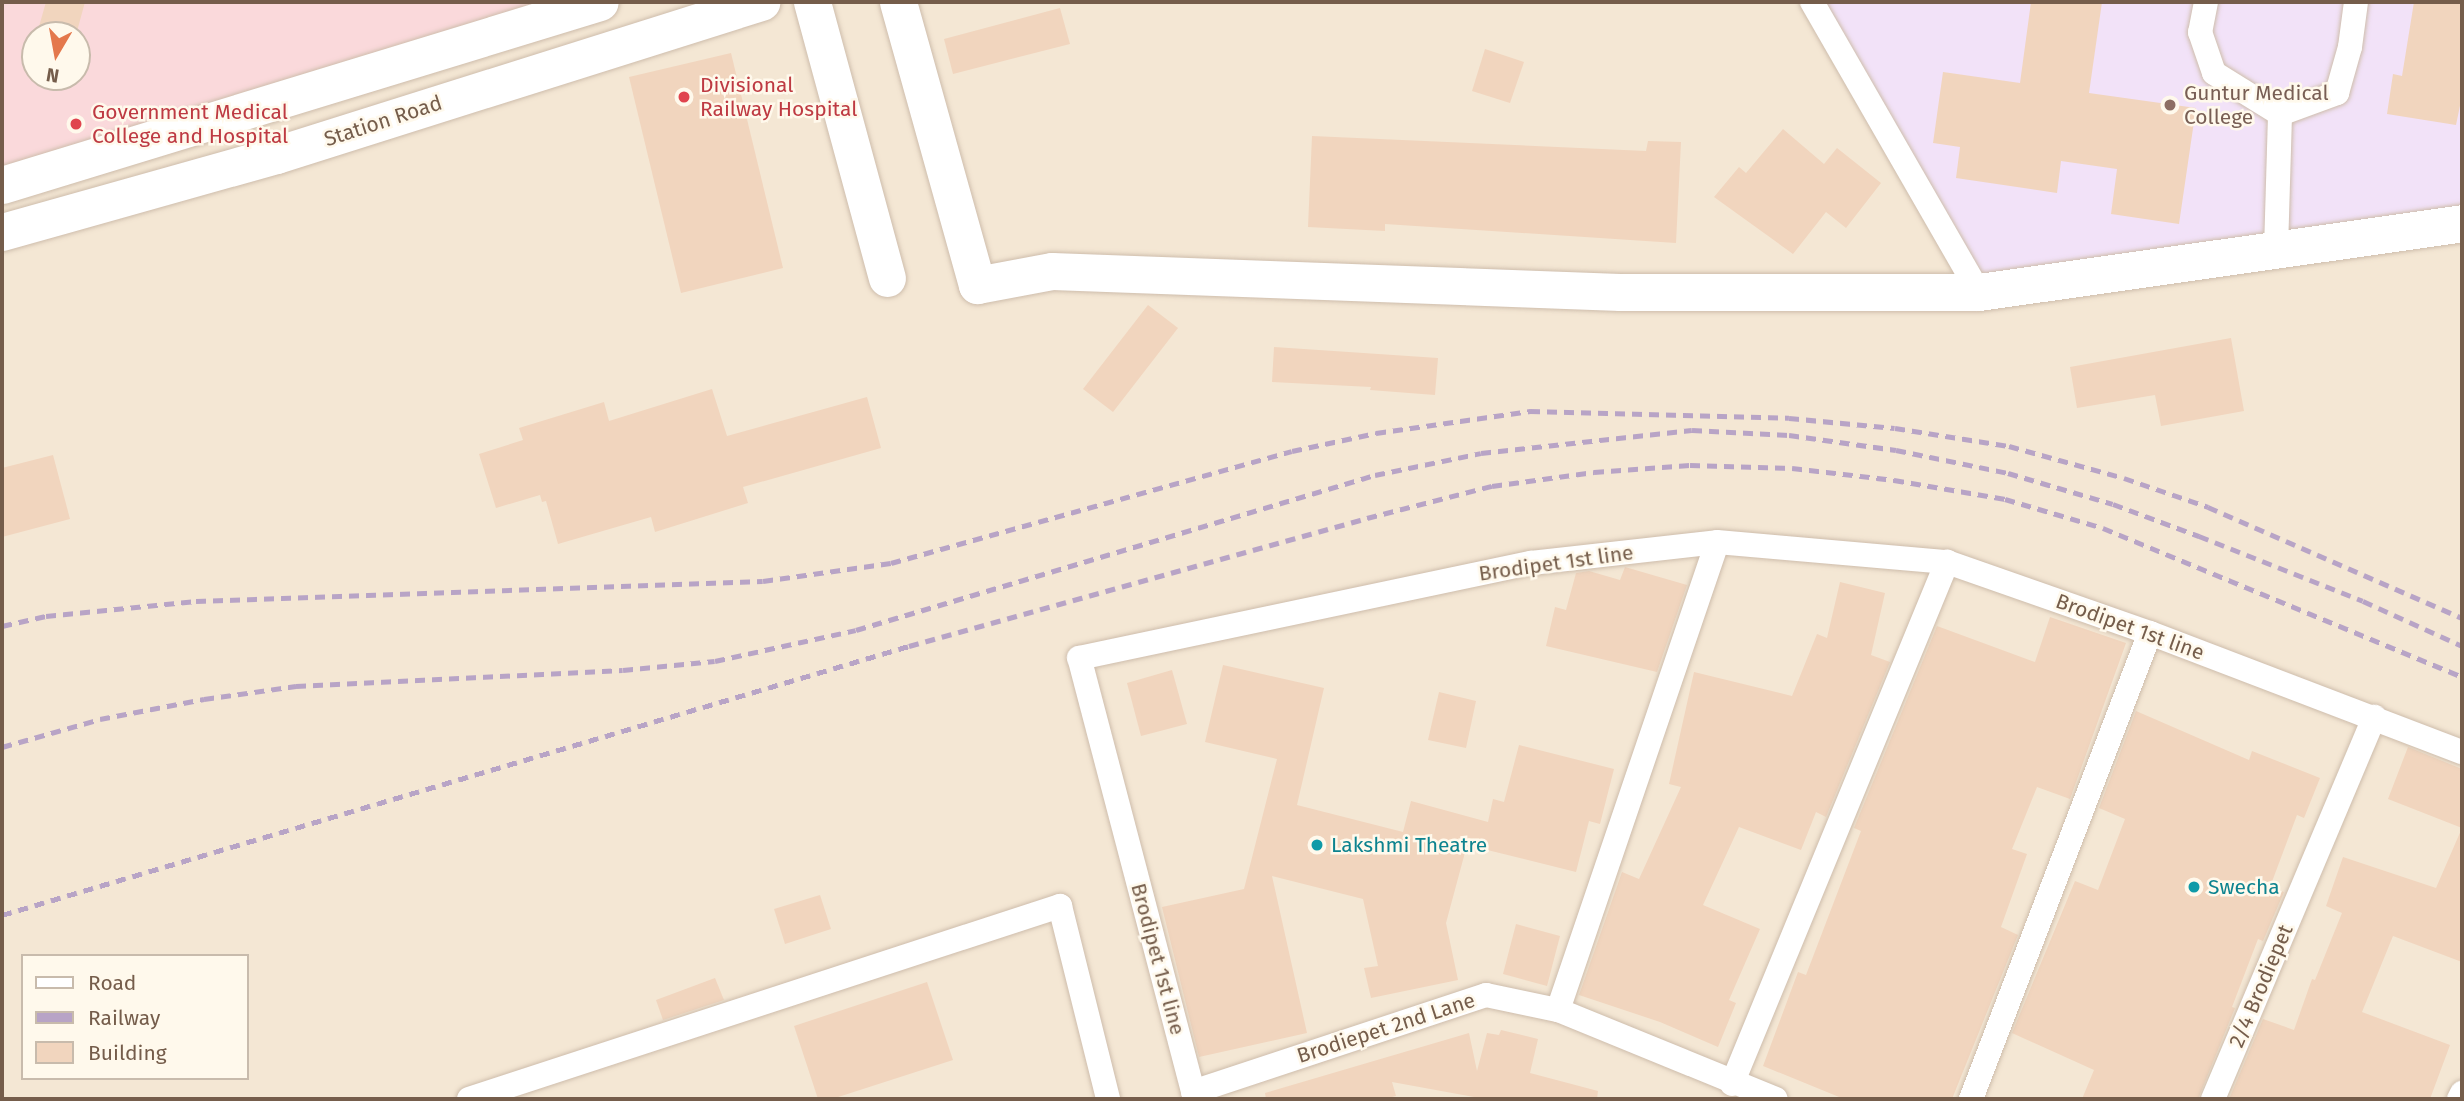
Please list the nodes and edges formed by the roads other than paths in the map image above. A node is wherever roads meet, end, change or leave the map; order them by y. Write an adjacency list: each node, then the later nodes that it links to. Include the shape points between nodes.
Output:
1 (600, 2): 9 (street)
2 (761, 2): 11 (street, Station Road, via 276,155)
3 (812, 2): 13 (street)
4 (898, 2): 14 (street, via 977,285 1052,271 1620,292)
5 (1812, 2): 14 (street)
6 (2206, 2): 8 (street, via 2200,32 2214,73)
7 (2356, 2): 8 (street, via 2337,93)
8 (2280, 114): 12 (street)
9 (2, 185)
10 (2462, 223): 12 (street)
11 (2, 232)
12 (2276, 250): 14 (street)
13 (887, 278)
14 (1979, 292)
15 (1717, 542): 16 (street, Brodipet 1st line); 20 (street); 23 (street, Brodipet 1st line, via 1531,563 1079,658)
16 (1947, 562): 17 (street, Brodipet 1st line); 21 (street)
17 (2150, 633): 18 (street, Brodipet 1st line); 27 (street)
18 (2374, 717): 19 (street, Brodipet 1st line); 28 (street, 2/4 Brodiepet)
19 (2462, 752)
20 (1558, 1010): 21 (street, Brodiepet 2nd Lane); 23 (street, Brodiepet 2nd Lane, via 1486,995)
21 (1732, 1084): 26 (street, Brodiepet 2nd Lane)
22 (2462, 1093): 29 (street)
23 (1194, 1096)
24 (469, 1099): 25 (street, via 1060,906)
25 (1108, 1099)
26 (1776, 1099)
27 (1971, 1099)
28 (2213, 1099)
29 (2459, 1099)

